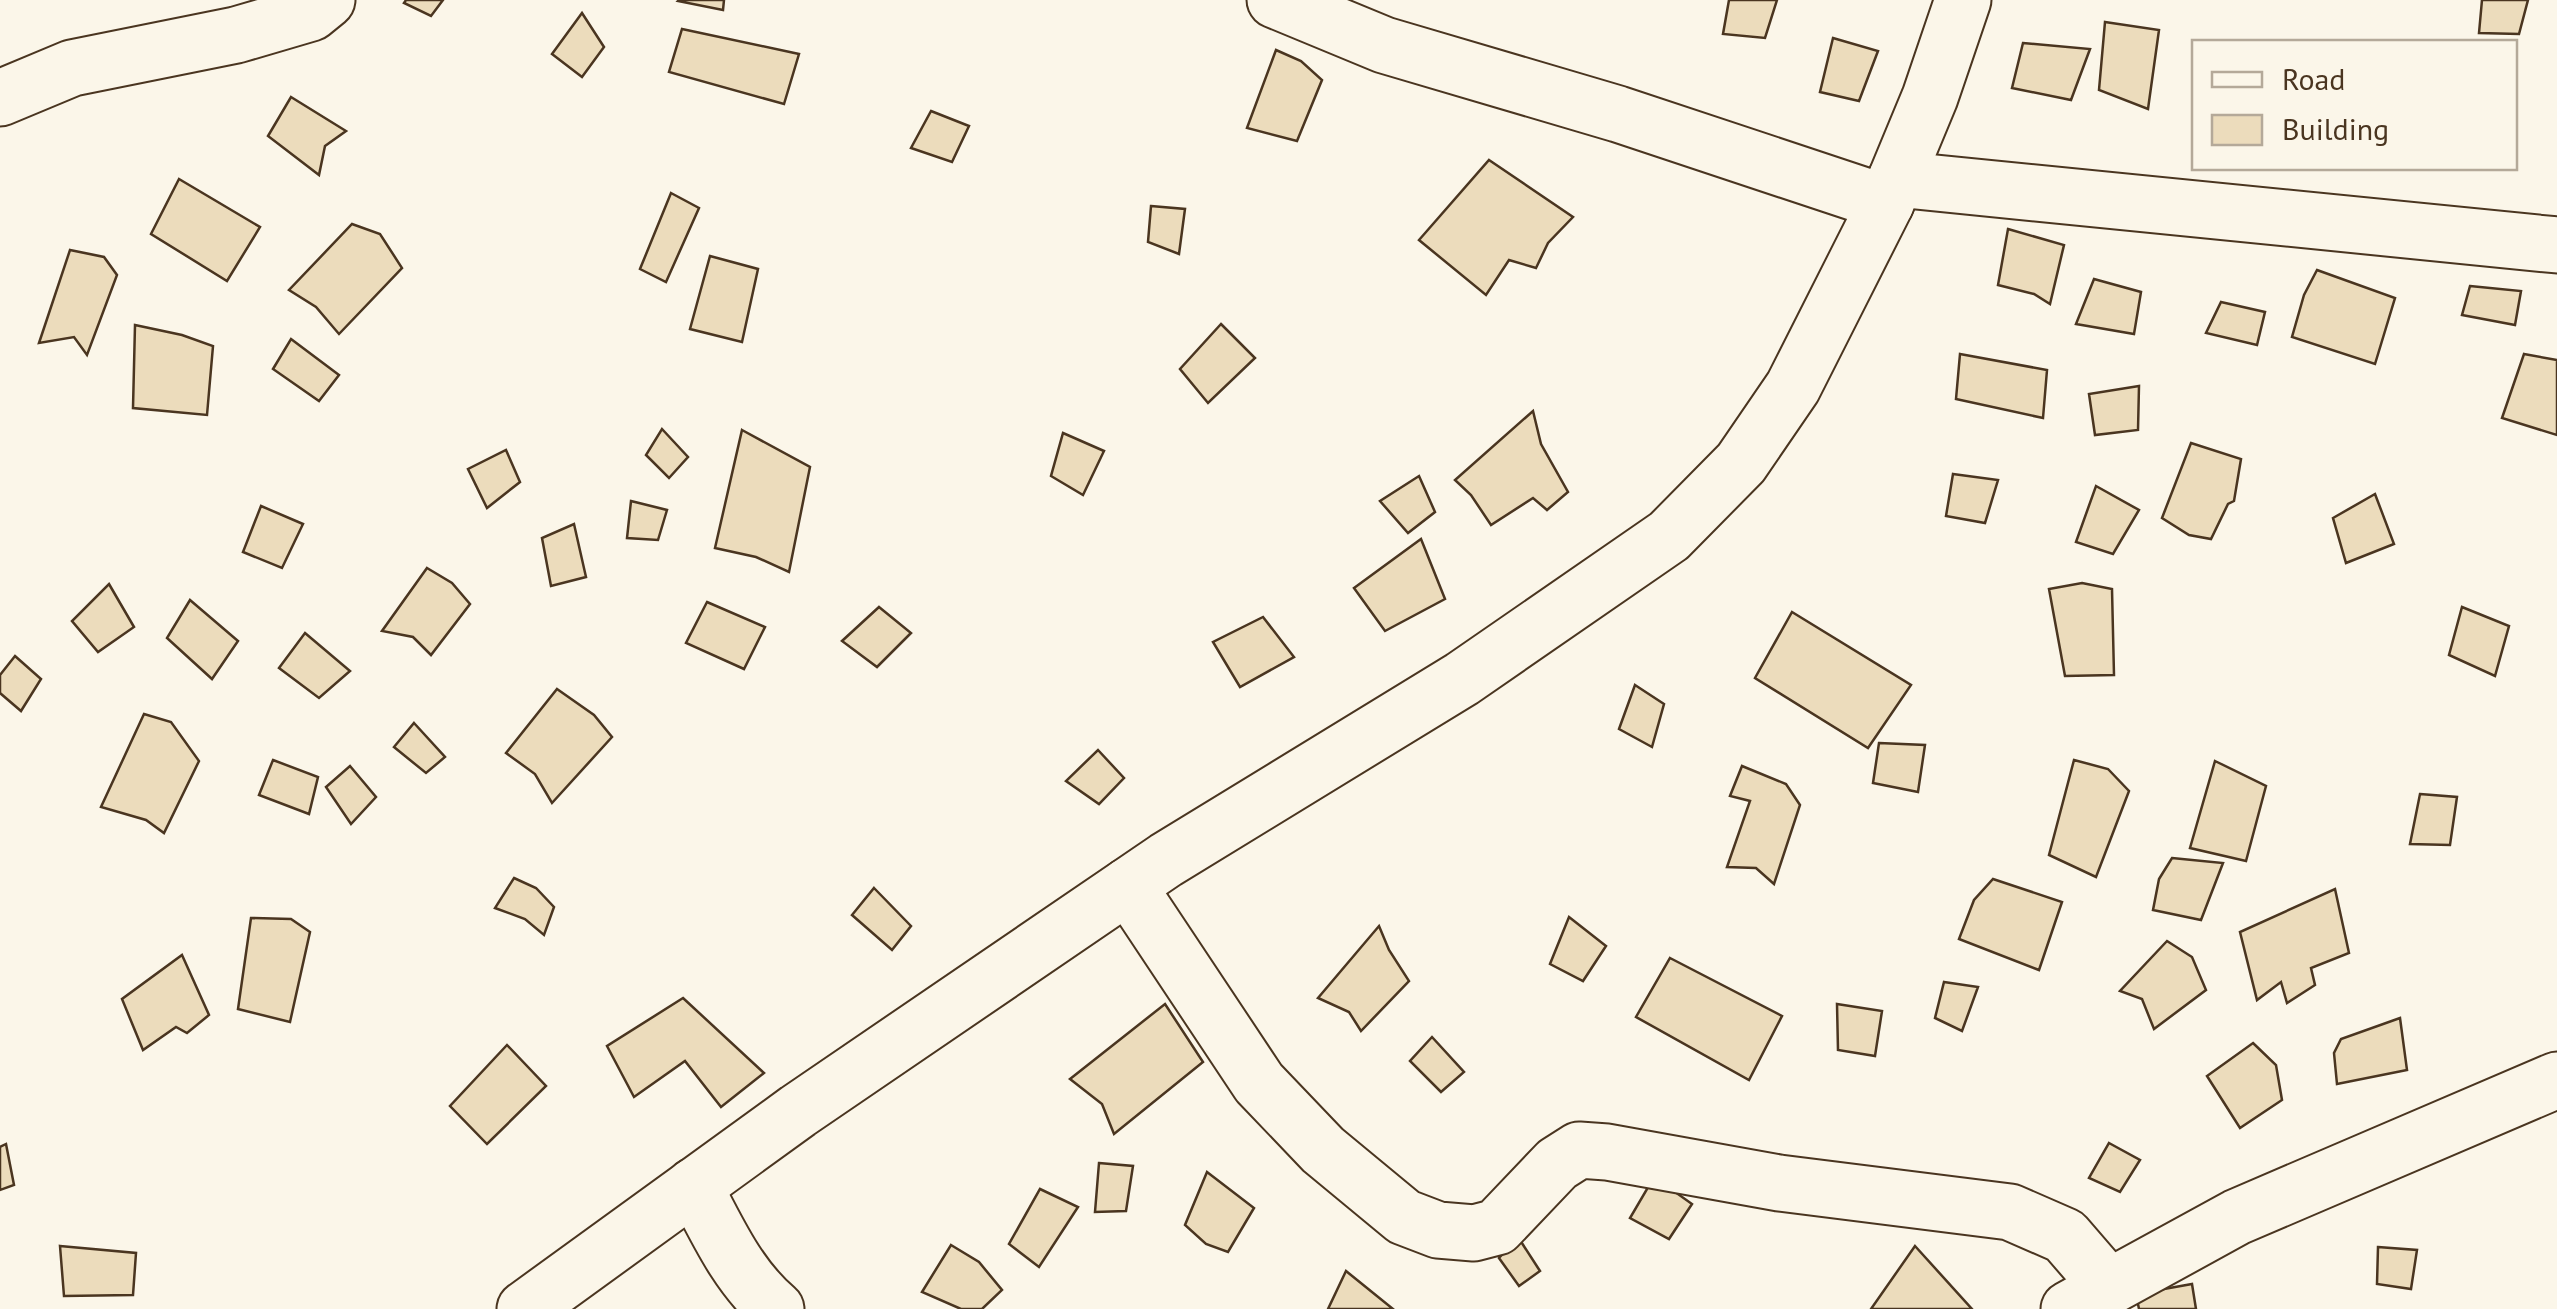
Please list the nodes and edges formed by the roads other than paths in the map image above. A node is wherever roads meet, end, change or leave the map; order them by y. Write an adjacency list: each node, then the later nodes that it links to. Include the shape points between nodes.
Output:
1 (328, 0): 4 (street, via 311,13 236,34 72,68)
2 (1275, 0): 5 (street, via 1384,45)
3 (1964, 0): 5 (street)
4 (0, 98)
5 (1891, 191): 6 (street); 7 (street, via 1793,388 1741,464 1669,536 1462,679)
6 (2557, 245)
7 (1128, 886): 9 (street); 10 (street, via 1260,1083 1336,1162 1404,1217 1438,1230 1498,1227 1557,1164 1579,1150 1607,1152 1780,1183 2010,1212 2065,1236)
8 (2557, 1080): 10 (street, via 2237,1218)
9 (694, 1186): 11 (street); 12 (street, via 735,1263)
10 (2089, 1298)
11 (525, 1309)
12 (776, 1309)

